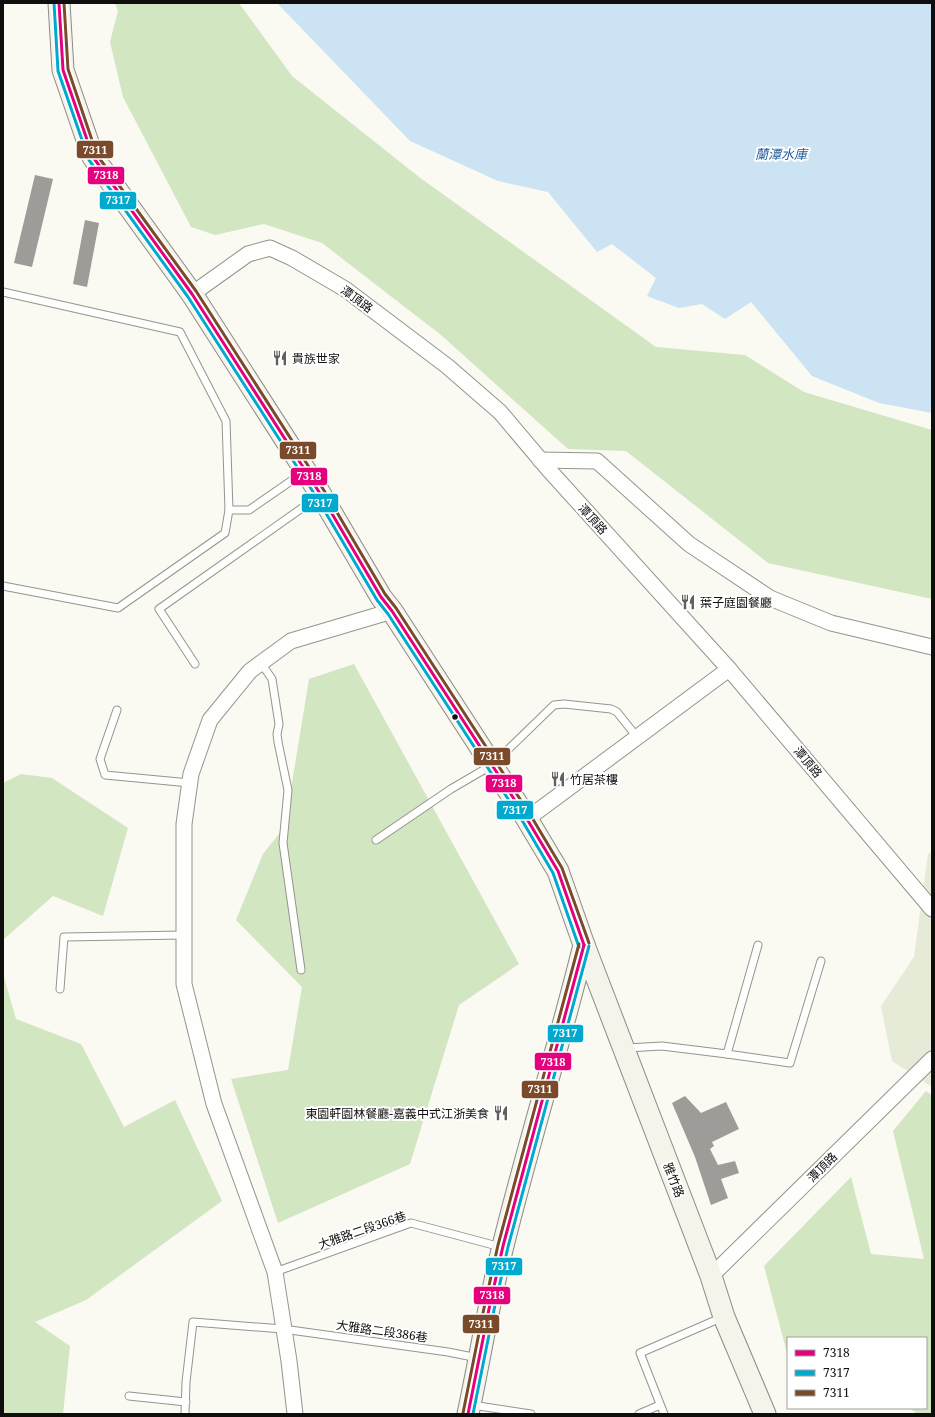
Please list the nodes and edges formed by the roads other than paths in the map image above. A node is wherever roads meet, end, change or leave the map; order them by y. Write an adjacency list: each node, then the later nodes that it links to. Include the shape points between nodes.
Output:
1 (59, 3): 3 (main road, 雅竹路, via 63,70 93,157)
2 (3, 292): 7 (lane, via 180,332 226,421)
3 (192, 294): 4 (street, 潭頂路, via 248,254 270,248 292,258 345,289 447,366 500,412); 5 (main road, 雅竹路)
4 (540, 460): 10 (street, via 598,461 689,544 770,598 831,623); 13 (street, 潭頂路)
5 (306, 471): 6 (main road, 雅竹路); 7 (lane, via 249,510)
6 (321, 495): 9 (main road, 雅竹路, via 381,597); 12 (lane, via 159,609)
7 (229, 510): 8 (lane, via 225,533 118,608)
8 (3, 586)
9 (392, 611): 11 (street, via 291,641); 16 (main road, 雅竹路)
10 (932, 647)
11 (261, 663): 17 (street, via 250,671 210,720); 25 (lane, via 272,679 279,724 278,742 288,790 283,843)
12 (196, 664)
13 (730, 669): 15 (street); 20 (street, 潭頂路)
14 (117, 710): 17 (lane, via 100,759 106,775)
15 (637, 738): 16 (lane, via 617,712 610,709 554,705); 18 (street)
16 (492, 765): 18 (main road, 雅竹路); 19 (lane)
17 (190, 783): 21 (street, via 184,824)
18 (527, 819): 22 (main road, 雅竹路, via 558,871)
19 (376, 840)
20 (932, 909)
21 (184, 935): 26 (lane, via 64,937); 31 (street, via 184,984 214,1104)
22 (584, 945): 27 (main road, 雅竹路); 30 (main road)
23 (758, 945): 28 (lane)
24 (821, 962): 28 (lane, via 790,1063)
25 (300, 970)
26 (60, 989)
27 (624, 1048): 28 (lane, via 662,1046); 32 (main road, 雅竹路)
28 (727, 1054)
29 (932, 1059): 32 (street, 潭頂路)
30 (503, 1248): 31 (lane, 大雅路二段366巷, via 411,1223); 35 (main road)
31 (275, 1272): 34 (street)
32 (711, 1276): 33 (main road, 雅竹路)
33 (724, 1317): 38 (lane, via 640,1353); 45 (main road, 雅竹路)
34 (283, 1329): 35 (lane, 大雅路二段386巷); 37 (lane, 大雅路二段386巷, via 193,1322); 41 (street)
35 (478, 1358): 39 (main road)
36 (129, 1396): 37 (lane)
37 (186, 1402): 40 (lane)
38 (660, 1405): 43 (lane); 44 (lane)
39 (469, 1409): 42 (lane)
40 (185, 1414)
41 (295, 1414)
42 (531, 1414)
43 (639, 1414)
44 (664, 1414)
45 (765, 1414)

